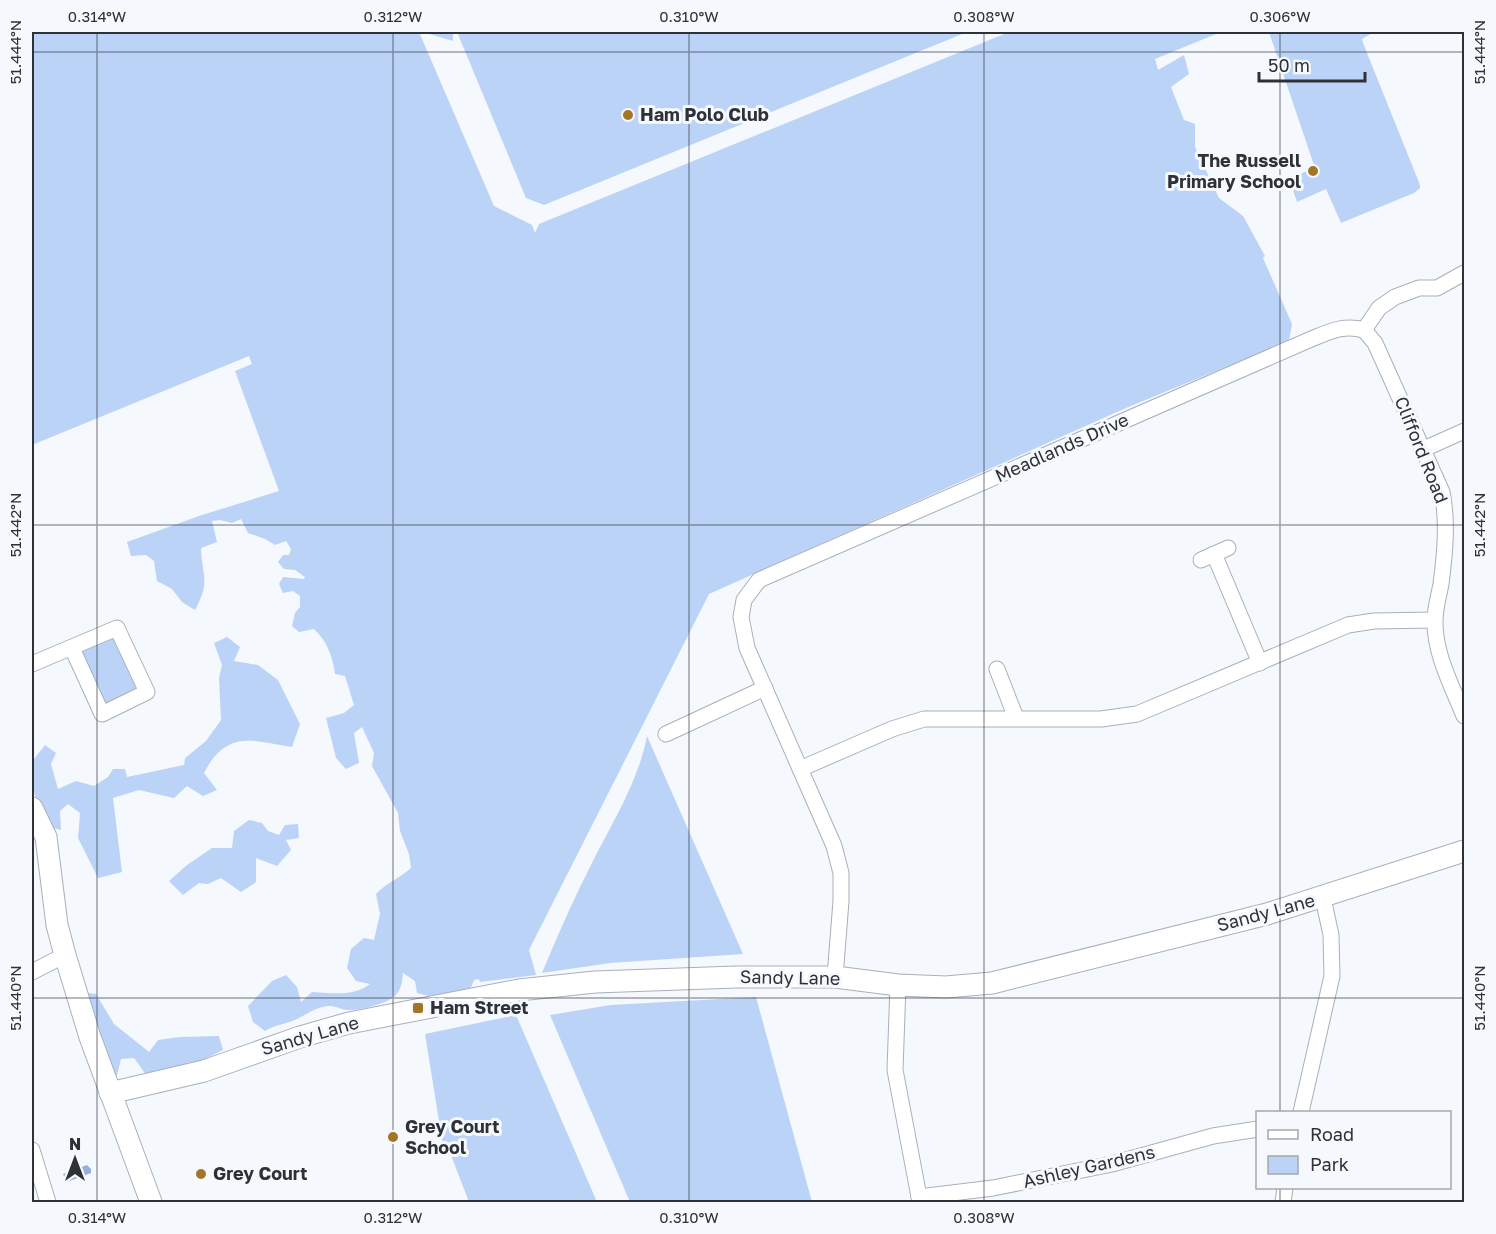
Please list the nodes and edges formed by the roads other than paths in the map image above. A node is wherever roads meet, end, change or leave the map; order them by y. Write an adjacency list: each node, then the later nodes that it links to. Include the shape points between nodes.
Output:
1 (1464, 273): 2 (street, via 1437,288 1419,288 1395,297 1379,308)
2 (1364, 330): 4 (street, Clifford Road, via 1375,343); 11 (street, Meadlands Drive, via 1351,326 1309,340 759,580 744,600 741,617 747,648)
3 (1464, 431): 4 (street)
4 (1424, 449): 6 (street, Clifford Road, via 1447,514)
5 (1214, 554): 8 (street)
6 (1435, 620): 8 (street, via 1347,625); 12 (street, Clifford Road, via 1445,670)
7 (72, 648): 7 (street, via 117,628 147,692 102,714); 9 (street)
8 (1260, 663): 13 (street, via 1137,714 1101,719)
9 (32, 664)
10 (997, 669): 13 (street)
11 (765, 688): 14 (street); 15 (street, Meadlands Drive)
12 (1464, 716)
13 (1017, 718): 15 (street, via 924,719)
14 (666, 734)
15 (800, 769): 21 (street, Meadlands Drive, via 834,846 841,873)
16 (32, 808): 19 (street, via 46,837 57,925)
17 (1464, 851): 18 (street, Sandy Lane)
18 (1323, 898): 22 (street, Sandy Lane, via 992,983 946,987); 24 (street, via 1331,935 1332,976)
19 (65, 955): 20 (street); 23 (street)
20 (32, 972)
21 (835, 977): 22 (street, Sandy Lane); 23 (street, Sandy Lane, via 627,980 519,990 349,1023 204,1071)
22 (898, 985): 27 (street, via 895,1070)
23 (110, 1092): 29 (street)
24 (1301, 1111)
25 (1256, 1129): 27 (street, Ashley Gardens, via 1213,1136 1101,1166)
26 (32, 1150): 28 (street)
27 (919, 1200)
28 (48, 1203)
29 (150, 1203)

